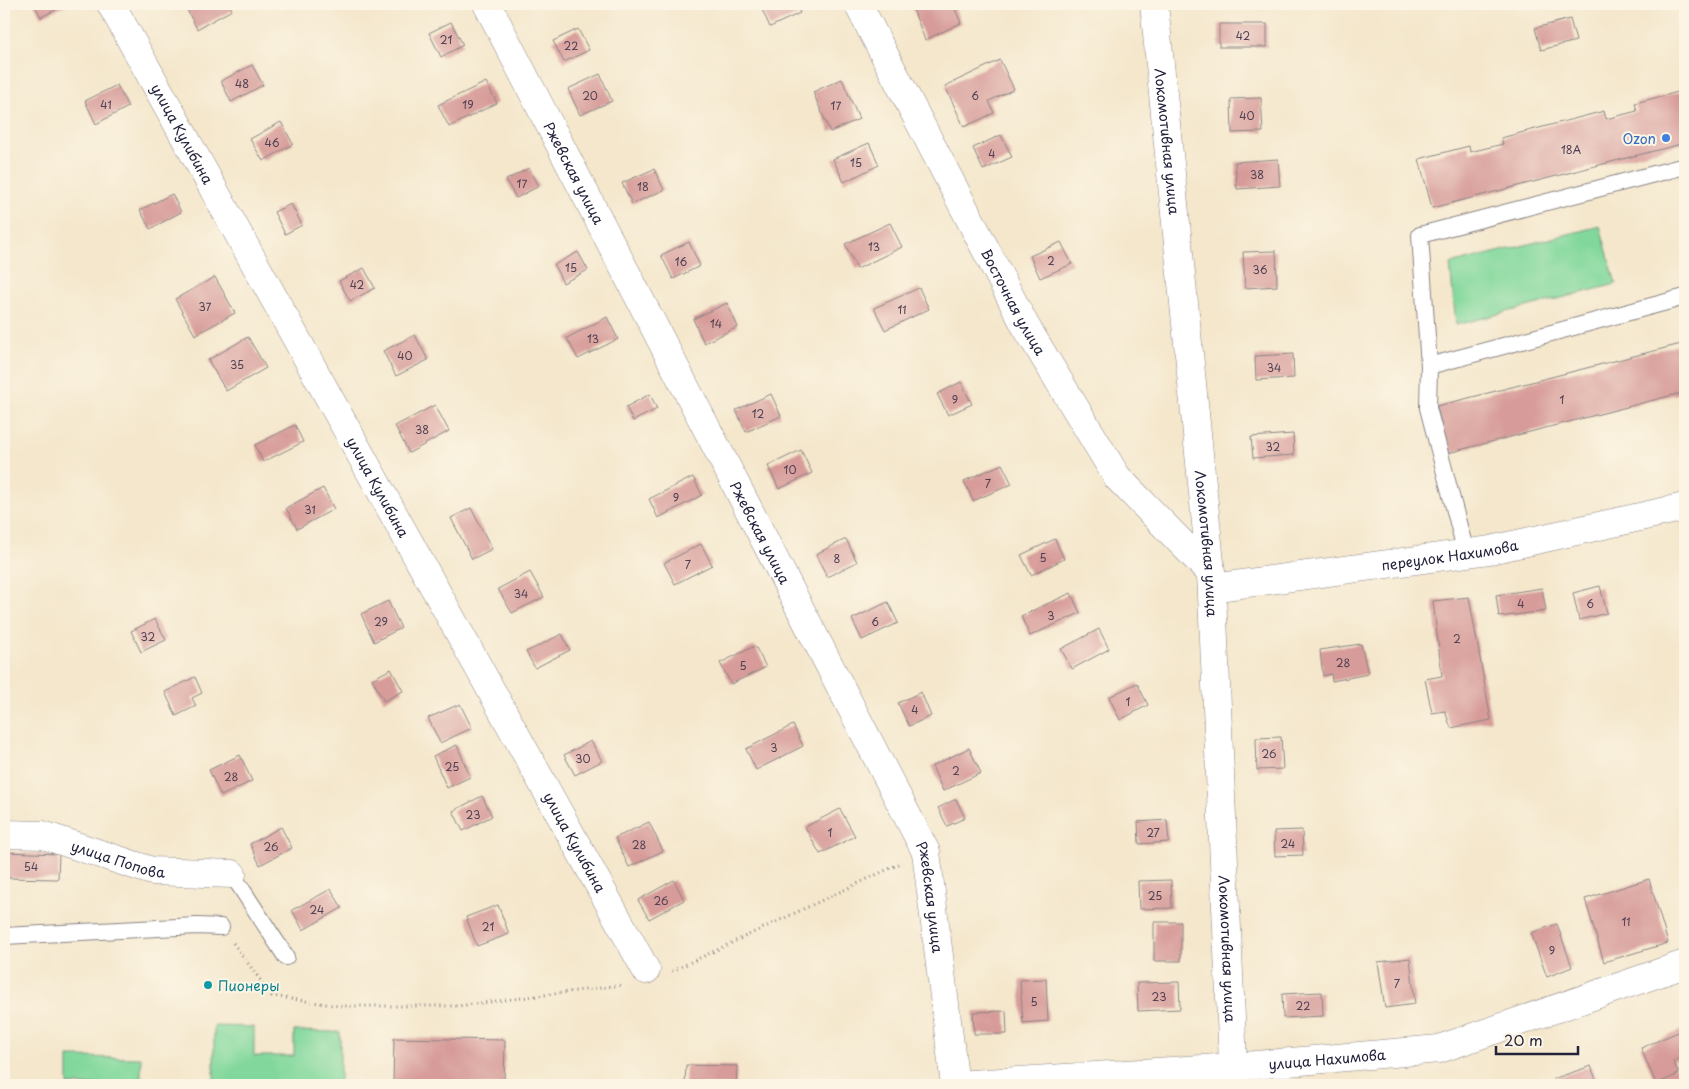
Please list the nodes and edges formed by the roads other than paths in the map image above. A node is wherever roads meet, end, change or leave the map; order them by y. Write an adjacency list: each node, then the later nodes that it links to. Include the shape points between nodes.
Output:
1 (111, 4): 17 (street, улица Кулибина)
2 (487, 4): 19 (street, Ржевская улица, via 926,852)
3 (858, 4): 10 (street, Восточная улица, via 1025,325 1117,477)
4 (1154, 4): 10 (street, Локомотивная улица)
5 (1685, 166): 7 (lane, via 1420,235)
6 (1685, 297): 7 (lane)
7 (1429, 366): 9 (lane, via 1428,408)
8 (1685, 507): 9 (street, переулок Нахимова)
9 (1466, 553): 10 (street, переулок Нахимова)
10 (1211, 580): 18 (street, Локомотивная улица)
11 (4, 834): 12 (street, улица Попова, via 42,835 152,871)
12 (232, 874): 15 (lane)
13 (221, 927): 14 (lane)
14 (4, 936)
15 (286, 957)
16 (1685, 964): 18 (street, улица Нахимова, via 1439,1050)
17 (649, 975)
18 (1234, 1076): 19 (street, улица Нахимова)
19 (955, 1085)

